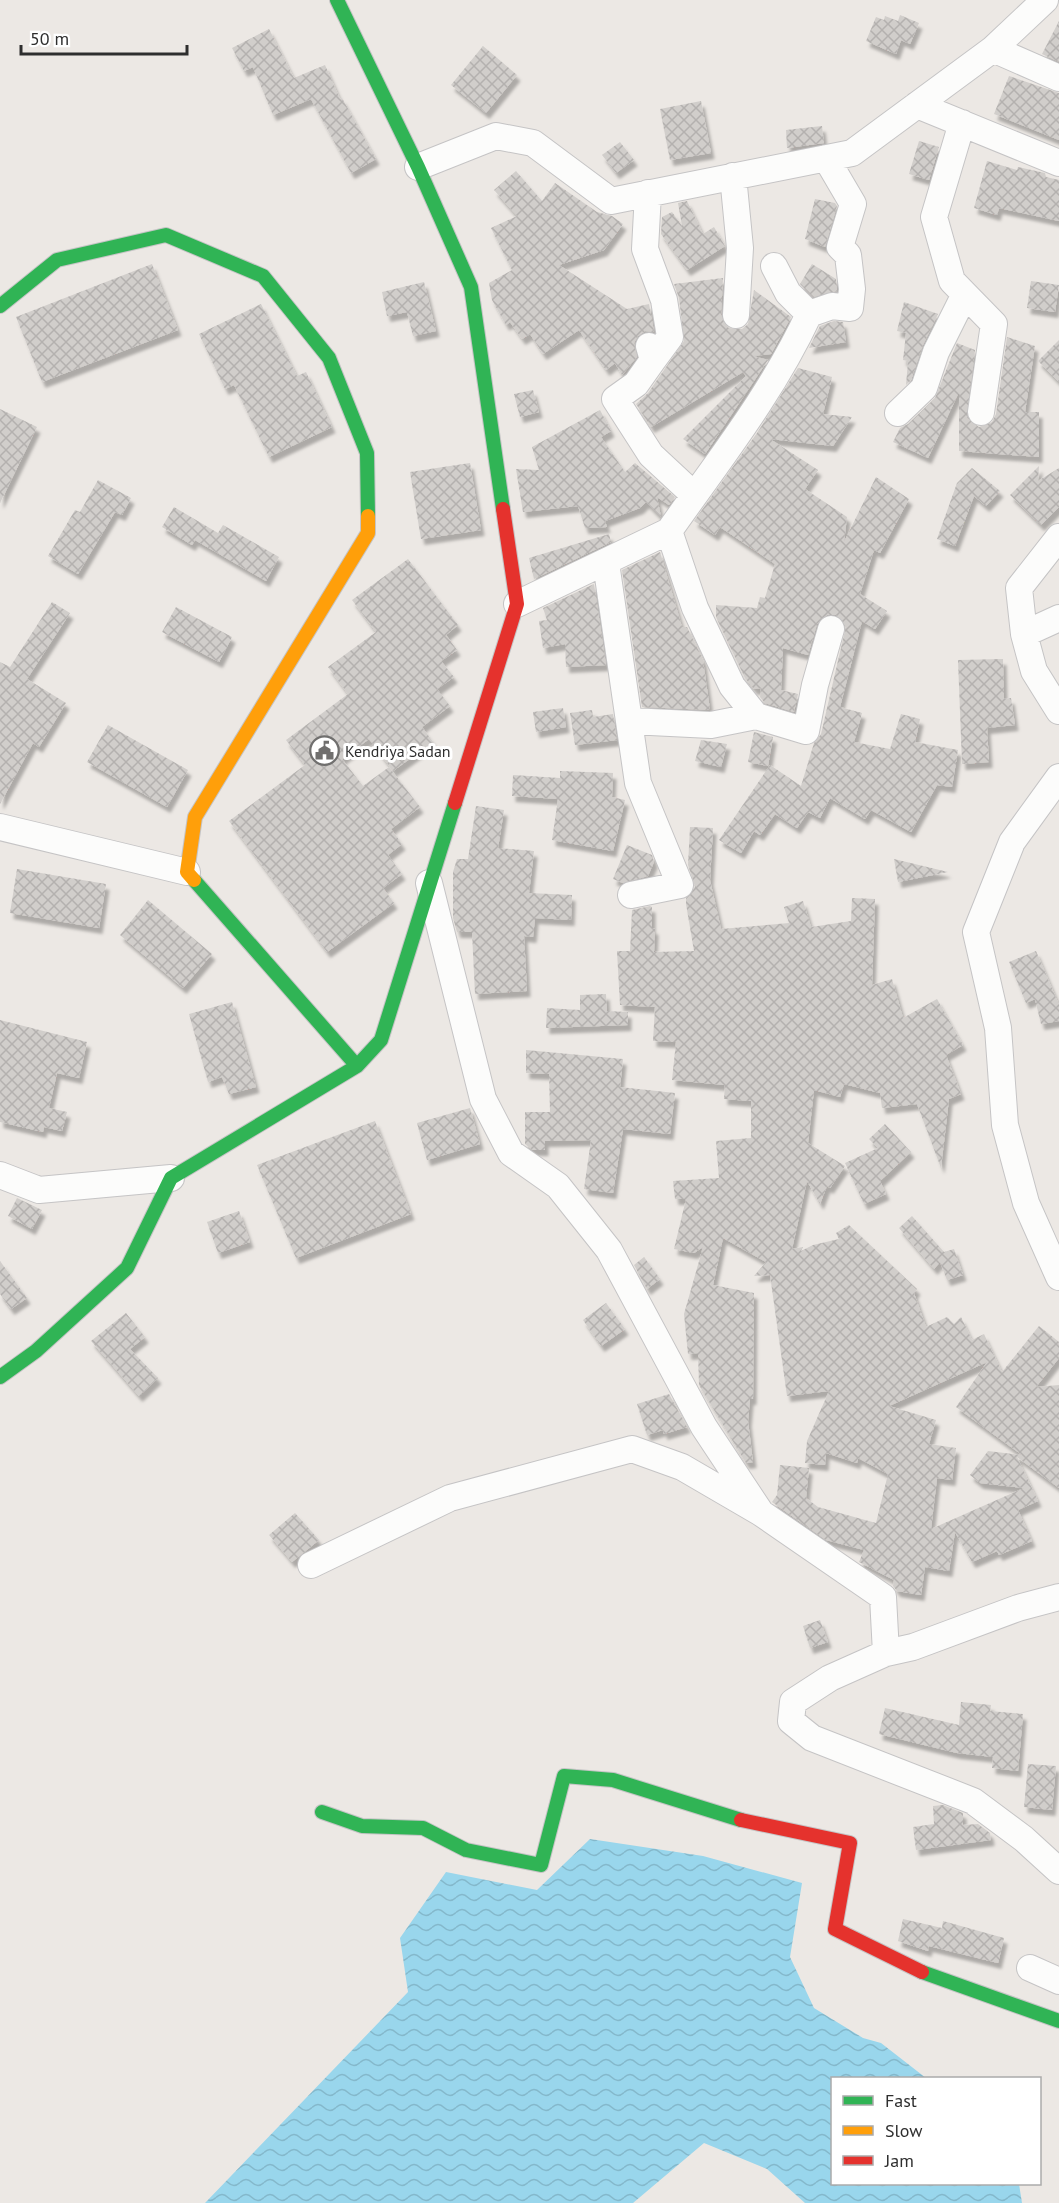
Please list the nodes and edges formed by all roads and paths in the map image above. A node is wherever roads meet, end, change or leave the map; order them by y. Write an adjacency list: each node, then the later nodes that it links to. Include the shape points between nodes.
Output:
1 (337, 0): 9 (street)
2 (1045, 0): 3 (street)
3 (993, 49): 4 (street); 5 (street)
4 (1059, 78)
5 (917, 105): 6 (street); 7 (street, via 852,153)
6 (962, 123): 8 (street); 13 (street, via 934,217 952,281)
7 (826, 158): 10 (street); 15 (street, via 853,204 840,247 848,255 850,308 832,306)
8 (1059, 163)
9 (418, 167): 11 (street, via 496,136 533,143 611,201); 23 (street, via 471,287)
10 (733, 176): 11 (street); 16 (street, via 740,248)
11 (648, 193): 19 (street, via 645,249 664,300 670,337 651,353 636,384 615,399 651,455)
12 (774, 266): 15 (street, via 788,293)
13 (964, 296): 17 (street, via 994,324); 18 (street, via 936,352 924,388)
14 (0, 306): 32 (street, via 57,260 166,235 263,276 329,358 367,453 368,533 195,817)
15 (809, 314): 19 (street, via 791,353)
16 (736, 315)
17 (981, 412)
18 (898, 413)
19 (694, 495): 20 (street)
20 (669, 531): 22 (street); 28 (street, via 709,638 732,686)
21 (1059, 537): 26 (street, via 1019,588)
22 (606, 563): 23 (street); 29 (street)
23 (517, 604): 33 (street)
24 (1059, 618): 26 (street)
25 (831, 628): 28 (street, via 806,731)
26 (1024, 634): 27 (street, via 1034,671)
27 (1059, 711)
28 (756, 716): 29 (street, via 711,725)
29 (630, 721): 34 (street, via 638,783 680,885)
30 (1059, 777): 38 (street, via 1012,842 976,932 998,1028 1005,1125 1026,1203)
31 (0, 827): 32 (street)
32 (187, 872): 35 (street)
33 (429, 882): 35 (street, via 381,1040); 40 (street, via 483,1099 511,1153 558,1186 609,1250 704,1427)
34 (631, 896)
35 (357, 1066): 37 (street)
36 (0, 1175): 37 (street, via 39,1190)
37 (171, 1178): 39 (street, via 127,1268 36,1351)
38 (1059, 1277)
39 (0, 1377)
40 (761, 1513): 41 (street, via 682,1467 632,1449 450,1498); 43 (street, via 883,1597)
41 (311, 1565)
42 (1059, 1597): 43 (street)
43 (886, 1653): 45 (street, via 830,1678 793,1702 791,1721 813,1738 973,1801)
44 (322, 1812): 48 (street, via 362,1826 423,1828 466,1850 541,1865 564,1776 613,1780 737,1819 850,1843 835,1929 946,1982)
45 (1059, 1871)
46 (1029, 1968): 47 (street)
47 (1059, 1981)
48 (1059, 2021)

